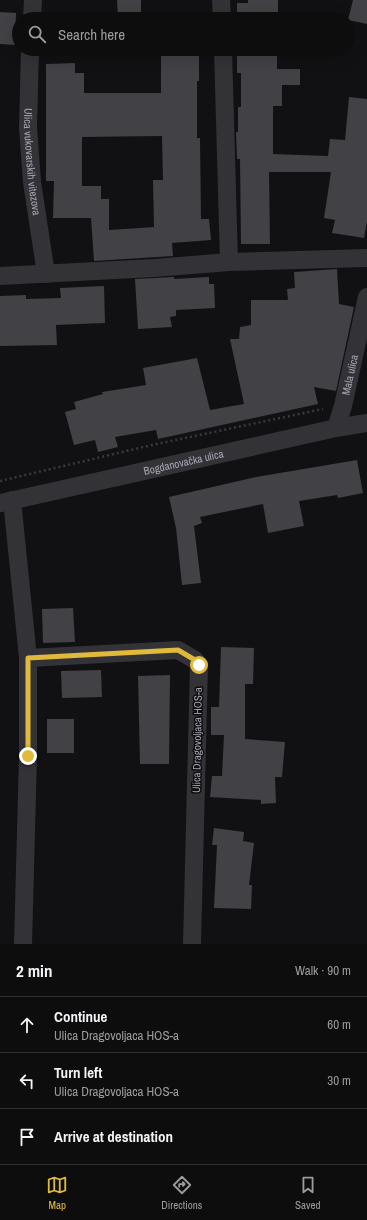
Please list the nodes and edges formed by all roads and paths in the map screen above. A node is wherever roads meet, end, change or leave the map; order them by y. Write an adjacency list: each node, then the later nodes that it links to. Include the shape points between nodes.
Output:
1 (33, 0): 3 (street)
2 (221, 0): 4 (street)
3 (32, 12)
4 (222, 12)
5 (30, 56): 9 (street, Ulica vukovarskih vitezova, via 28,128 32,182)
6 (223, 56): 8 (street)
7 (367, 258): 8 (street)
8 (229, 262): 9 (street)
9 (46, 274): 10 (street)
10 (0, 276)
11 (367, 297): 12 (street, Mala ulica)
12 (343, 406): 14 (street, Mala ulica); 15 (path, via 152,445)
13 (367, 423): 14 (street, Bogdanovačka ulica)
14 (336, 428): 16 (street, Bogdanovačka ulica)
15 (0, 480)
16 (6, 501): 17 (street)
17 (28, 658): 18 (street); 19 (street, Ulica Dragovoljaca HOS-a, via 178,650 199,665)
18 (23, 944)
19 (192, 944)

